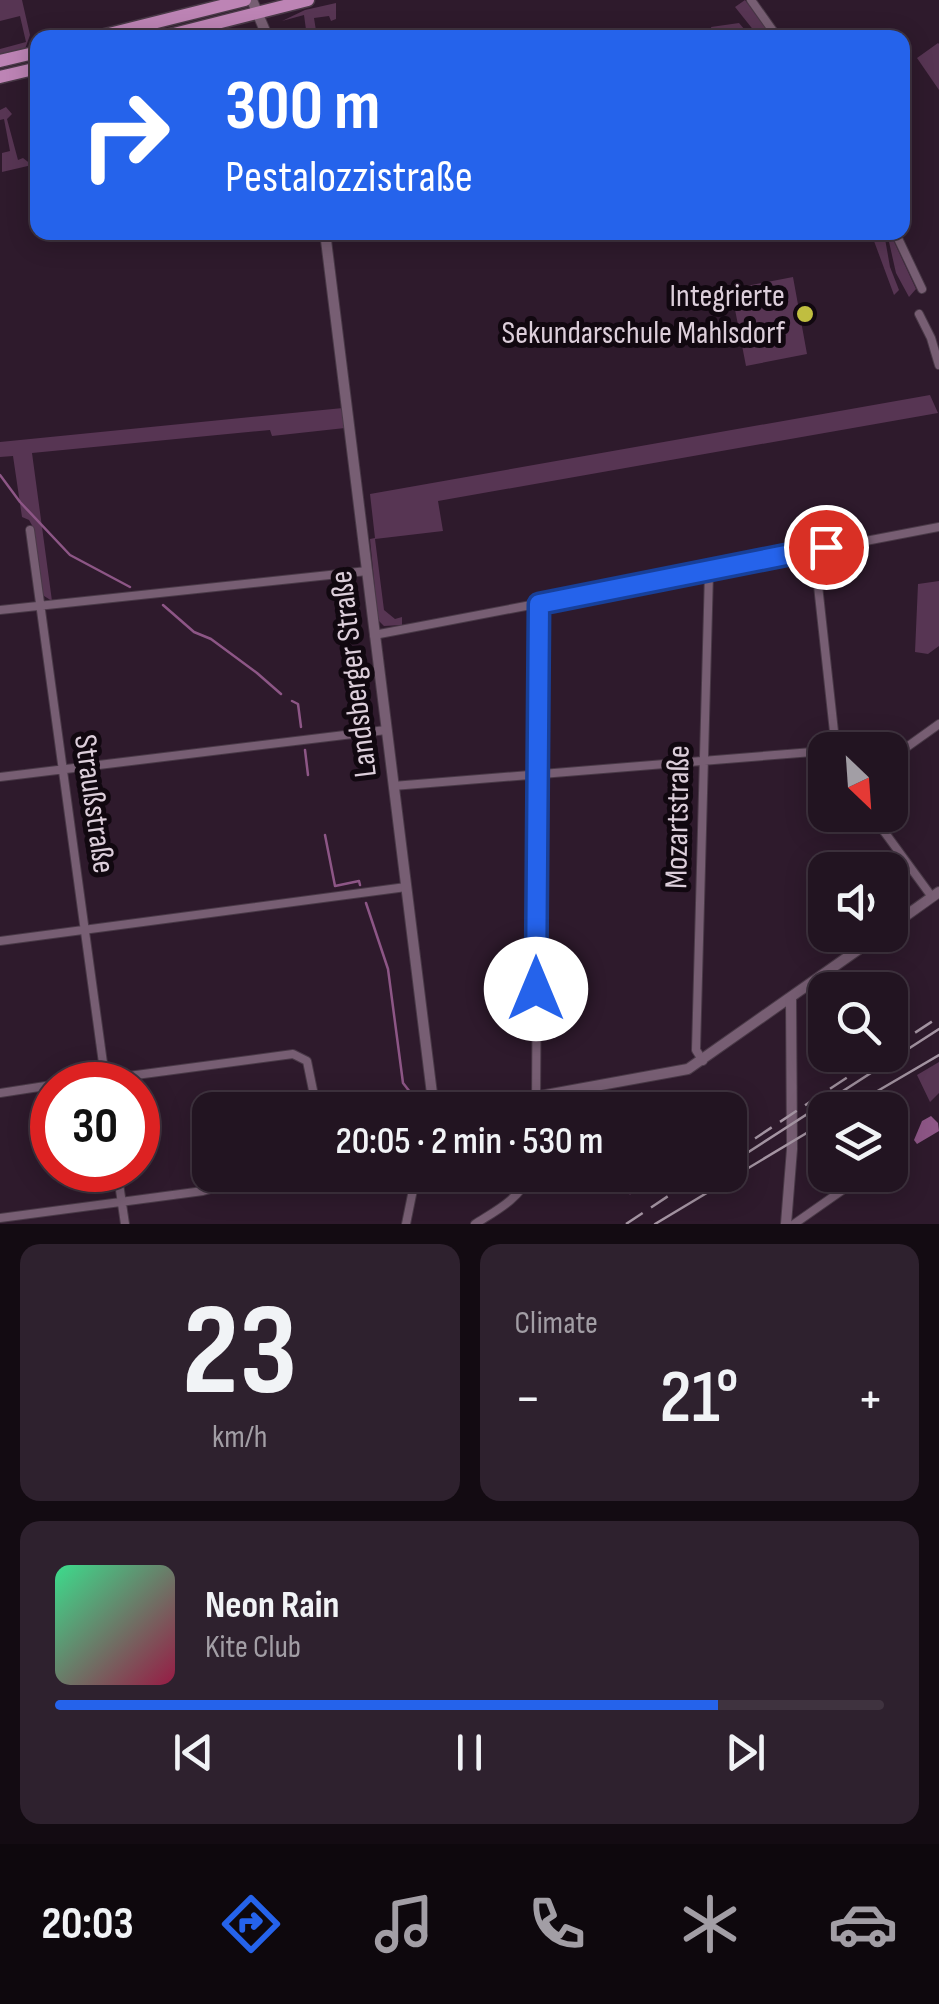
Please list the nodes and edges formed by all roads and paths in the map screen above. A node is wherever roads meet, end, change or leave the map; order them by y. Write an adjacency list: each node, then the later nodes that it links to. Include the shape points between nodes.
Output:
1 (308, 0): 3 (main road)
2 (751, 0): 7 (street)
3 (251, 4): 4 (main road); 5 (main road); 6 (street)
4 (131, 30)
5 (180, 30)
6 (264, 30)
7 (772, 30)
8 (30, 54): 9 (main road)
9 (0, 61)
10 (30, 70): 11 (main road)
11 (0, 77)
12 (325, 240): 20 (street, Landsberger Straße)
13 (899, 240): 14 (street)
14 (922, 289)
15 (919, 314): 16 (street)
16 (939, 365)
17 (939, 527): 19 (street)
18 (30, 530): 23 (street, Straußstraße)
19 (814, 549): 21 (street); 28 (street)
20 (367, 571): 23 (street); 25 (street, Landsberger Straße)
21 (708, 572): 22 (street); 31 (street, Mozartstraße)
22 (539, 604): 25 (street); 33 (street)
23 (42, 606): 24 (street); 32 (street, Straußstraße)
24 (0, 610)
25 (374, 634): 27 (street, Landsberger Straße)
26 (939, 724): 29 (street)
27 (386, 730): 32 (street); 35 (street, Landsberger Straße)
28 (836, 732)
29 (908, 745)
30 (808, 753): 31 (street)
31 (704, 762): 33 (street); 44 (street, Mozartstraße, via 696,1050)
32 (64, 769): 34 (street); 40 (street, Straußstraße)
33 (538, 773): 35 (street); 50 (street)
34 (0, 777)
35 (393, 786): 37 (street, Landsberger Straße)
36 (886, 832): 38 (street)
37 (406, 887): 40 (street); 49 (street, Landsberger Straße)
38 (936, 894): 39 (street)
39 (908, 914)
40 (86, 930): 41 (street); 45 (street, Straußstraße)
41 (0, 941)
42 (855, 952): 43 (street)
43 (792, 998): 44 (street); 63 (street)
44 (703, 1061): 51 (street)
45 (104, 1062)
46 (160, 1072): 48 (street, via 293,1054 306,1060)
47 (30, 1088): 52 (street)
48 (312, 1092)
49 (432, 1092)
50 (537, 1092)
51 (559, 1092)
52 (0, 1093)
53 (120, 1192): 58 (street)
54 (192, 1192): 58 (street)
55 (413, 1192): 61 (street)
56 (517, 1192): 62 (street)
57 (840, 1192): 64 (street)
58 (122, 1202): 59 (street); 60 (street)
59 (0, 1218)
60 (124, 1224)
61 (406, 1224)
62 (474, 1224)
63 (786, 1224)
64 (794, 1224)

